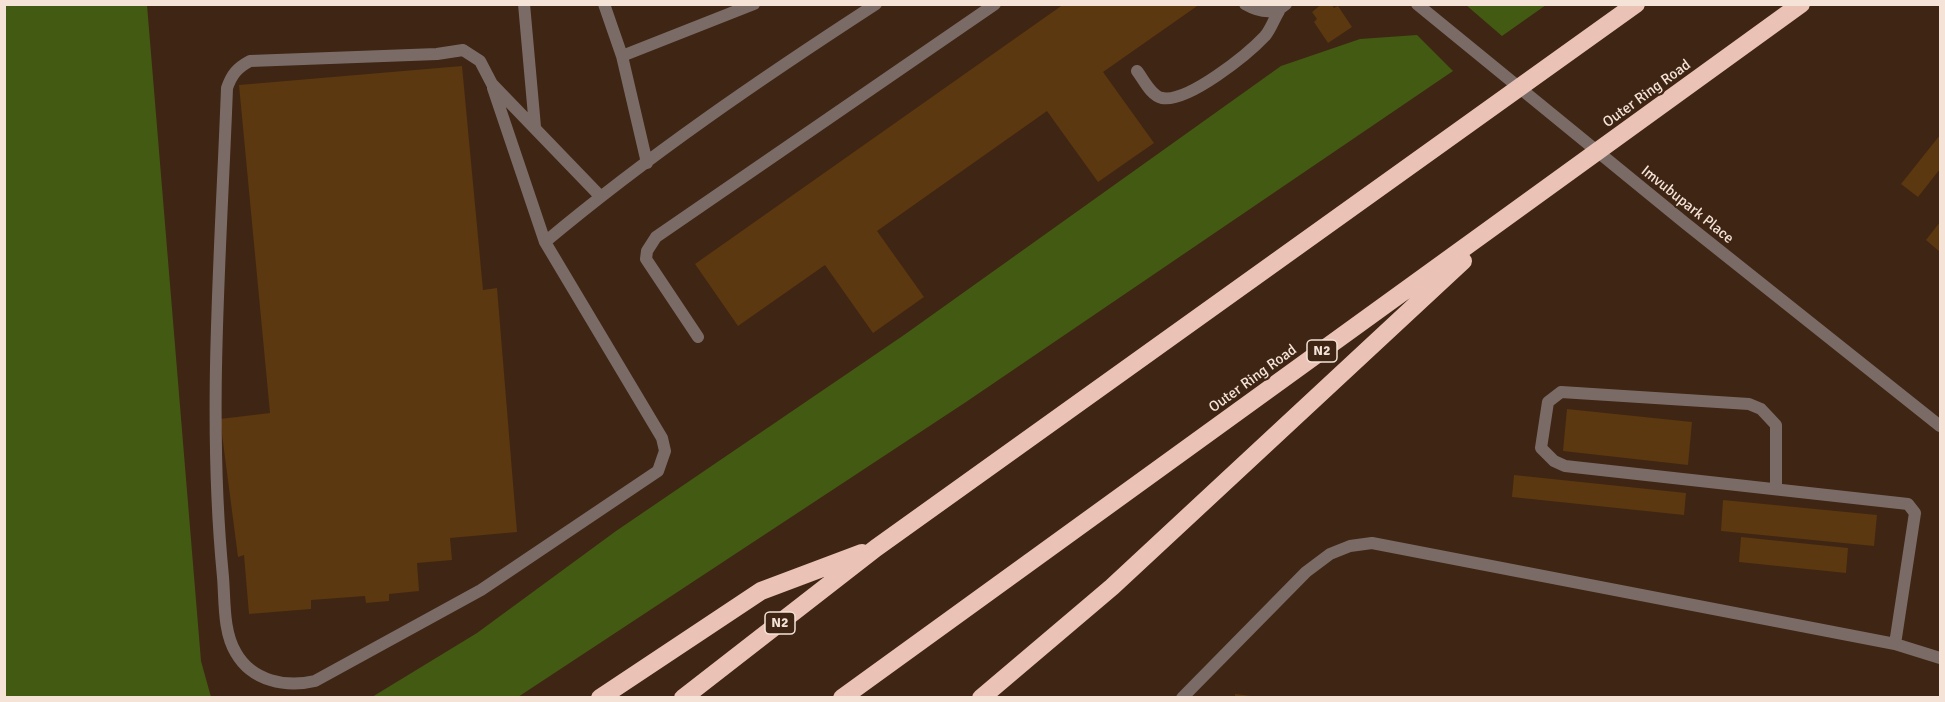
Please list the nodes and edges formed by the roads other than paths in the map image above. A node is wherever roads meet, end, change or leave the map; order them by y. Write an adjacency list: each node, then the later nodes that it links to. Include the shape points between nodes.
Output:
1 (524, 4): 14 (lane)
2 (604, 4): 11 (lane)
3 (754, 4): 11 (lane)
4 (876, 4): 15 (lane, via 771,72)
5 (995, 4): 19 (lane, via 656,237 646,259)
6 (1245, 4): 10 (lane, via 1264,12)
7 (1417, 4): 20 (lane, Imvubupark Place)
8 (1636, 4): 22 (highway, N2)
9 (1801, 4): 17 (highway, Outer Ring Road / N2)
10 (1282, 8): 12 (lane, via 1266,34 1236,62 1188,94 1160,98)
11 (622, 56): 15 (lane)
12 (1137, 71)
13 (492, 84): 14 (lane); 18 (lane); 18 (lane, via 480,61 463,50 250,62 238,67 226,88 217,370 217,517 228,628 236,655 258,675 269,681 298,685 315,681 481,590 658,471 665,451 662,438)
14 (535, 127): 16 (lane)
15 (647, 163): 16 (lane)
16 (600, 196): 18 (lane)
17 (1520, 209): 27 (highway, Outer Ring Road / N2); 28 (highway, via 1112,587)
18 (545, 242)
19 (698, 337)
20 (1941, 426)
21 (1776, 488): 21 (lane, via 1776,425 1755,407 1561,392 1548,402 1541,448 1565,466); 23 (lane, via 1903,502 1912,508 1915,513)
22 (876, 548): 25 (highway, via 761,591); 26 (highway, N2)
23 (1895, 644): 24 (lane); 29 (lane, via 1372,543 1330,554 1306,572)
24 (1941, 658)
25 (600, 698)
26 (683, 698)
27 (842, 698)
28 (981, 698)
29 (1182, 698)

